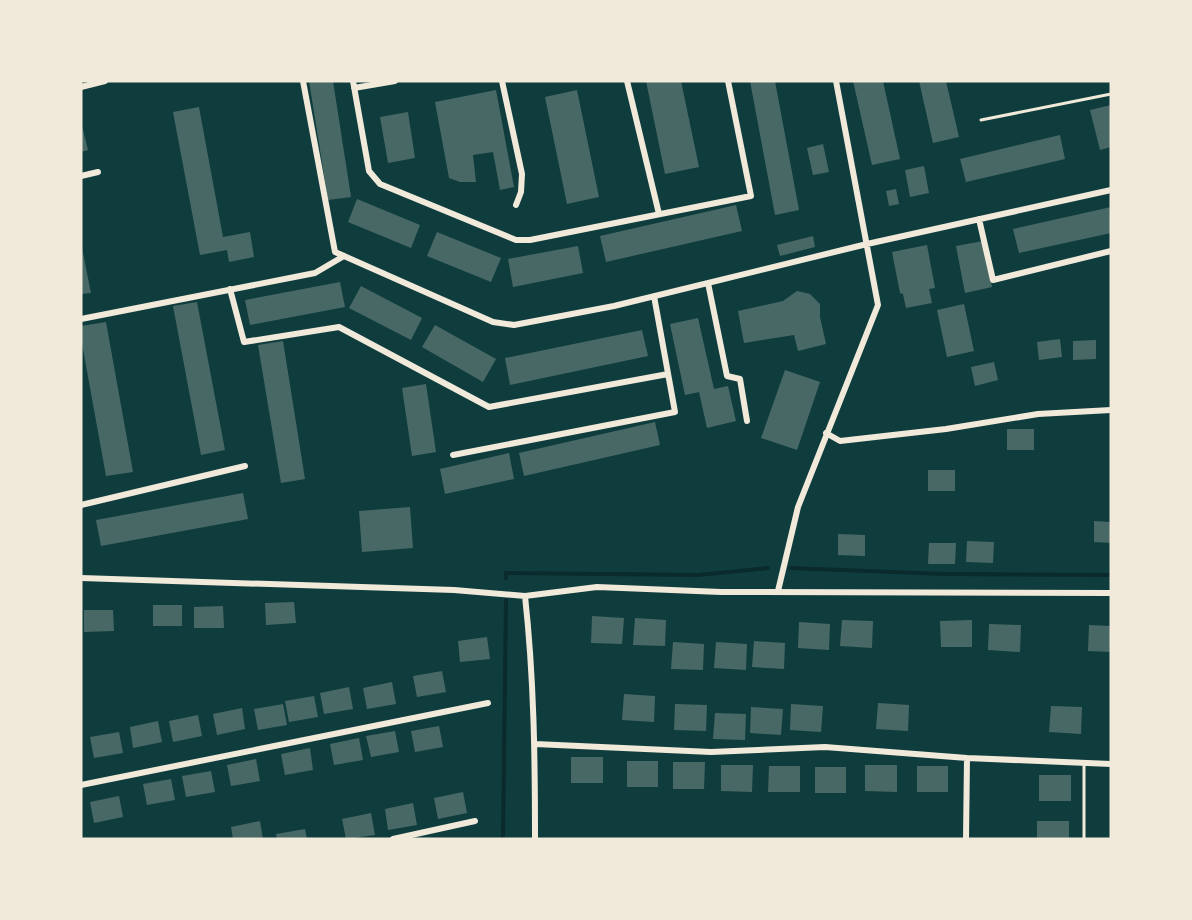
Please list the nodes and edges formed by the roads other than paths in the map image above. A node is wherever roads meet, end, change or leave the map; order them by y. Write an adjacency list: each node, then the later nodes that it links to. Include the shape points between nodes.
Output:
1 (105, 81): 9 (street)
2 (303, 81): 20 (street, via 334,252)
3 (394, 81): 8 (street)
4 (502, 81): 15 (street, via 522,174)
5 (627, 81): 16 (street)
6 (728, 81): 16 (street, via 751,196)
7 (836, 81): 18 (street)
8 (354, 85): 16 (street, via 369,171 380,184 516,240)
9 (81, 87)
10 (1111, 94): 11 (lane)
11 (981, 120)
12 (98, 172): 13 (street)
13 (81, 176)
14 (1111, 190): 17 (street)
15 (516, 205)
16 (659, 214)
17 (979, 219): 18 (street); 19 (street, via 993,280)
18 (867, 244): 21 (street); 28 (street, via 878,305)
19 (1111, 251)
20 (344, 256): 22 (street, via 315,273); 23 (street, via 493,322 514,325)
21 (708, 283): 23 (street); 27 (street, via 727,376 740,379)
22 (230, 290): 24 (street); 25 (street, via 244,342 339,327 489,407)
23 (654, 296): 25 (street)
24 (81, 319)
25 (668, 374): 29 (street, via 675,412)
26 (1111, 410): 28 (street, via 1038,414 840,441)
27 (747, 421)
28 (826, 433): 33 (street, via 798,507)
29 (453, 455)
30 (245, 466): 31 (street)
31 (81, 505)
32 (81, 578): 35 (street, via 454,590)
33 (778, 591): 34 (street); 35 (street, via 597,587)
34 (1111, 593)
35 (525, 596): 37 (street)
36 (488, 703): 41 (street)
37 (535, 744): 38 (street, via 711,752 825,747); 44 (street)
38 (967, 758): 39 (street); 45 (street)
39 (1084, 762): 40 (street); 46 (lane)
40 (1111, 764)
41 (81, 785)
42 (475, 821): 43 (street)
43 (393, 839)
44 (535, 839)
45 (966, 839)
46 (1084, 839)

